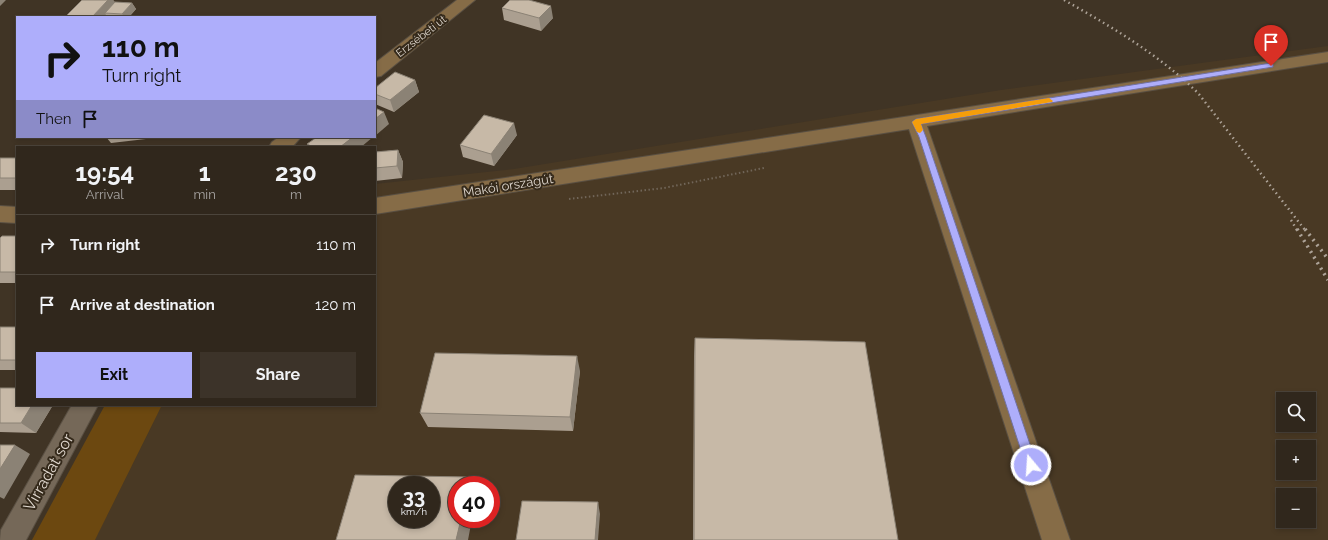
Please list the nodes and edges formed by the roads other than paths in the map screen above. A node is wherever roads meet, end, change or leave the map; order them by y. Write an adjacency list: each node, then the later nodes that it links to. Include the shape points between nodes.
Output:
1 (467, 0): 3 (main road, Erzsébeti út)
2 (1328, 57): 4 (main road, Makói országút)
3 (376, 71)
4 (916, 122): 7 (main road, Makói országút); 12 (main road)
5 (291, 138): 6 (main road)
6 (280, 146)
7 (376, 206)
8 (0, 214): 9 (main road)
9 (16, 215)
10 (84, 406): 11 (street, Virradat sor)
11 (11, 540)
12 (1056, 540)

